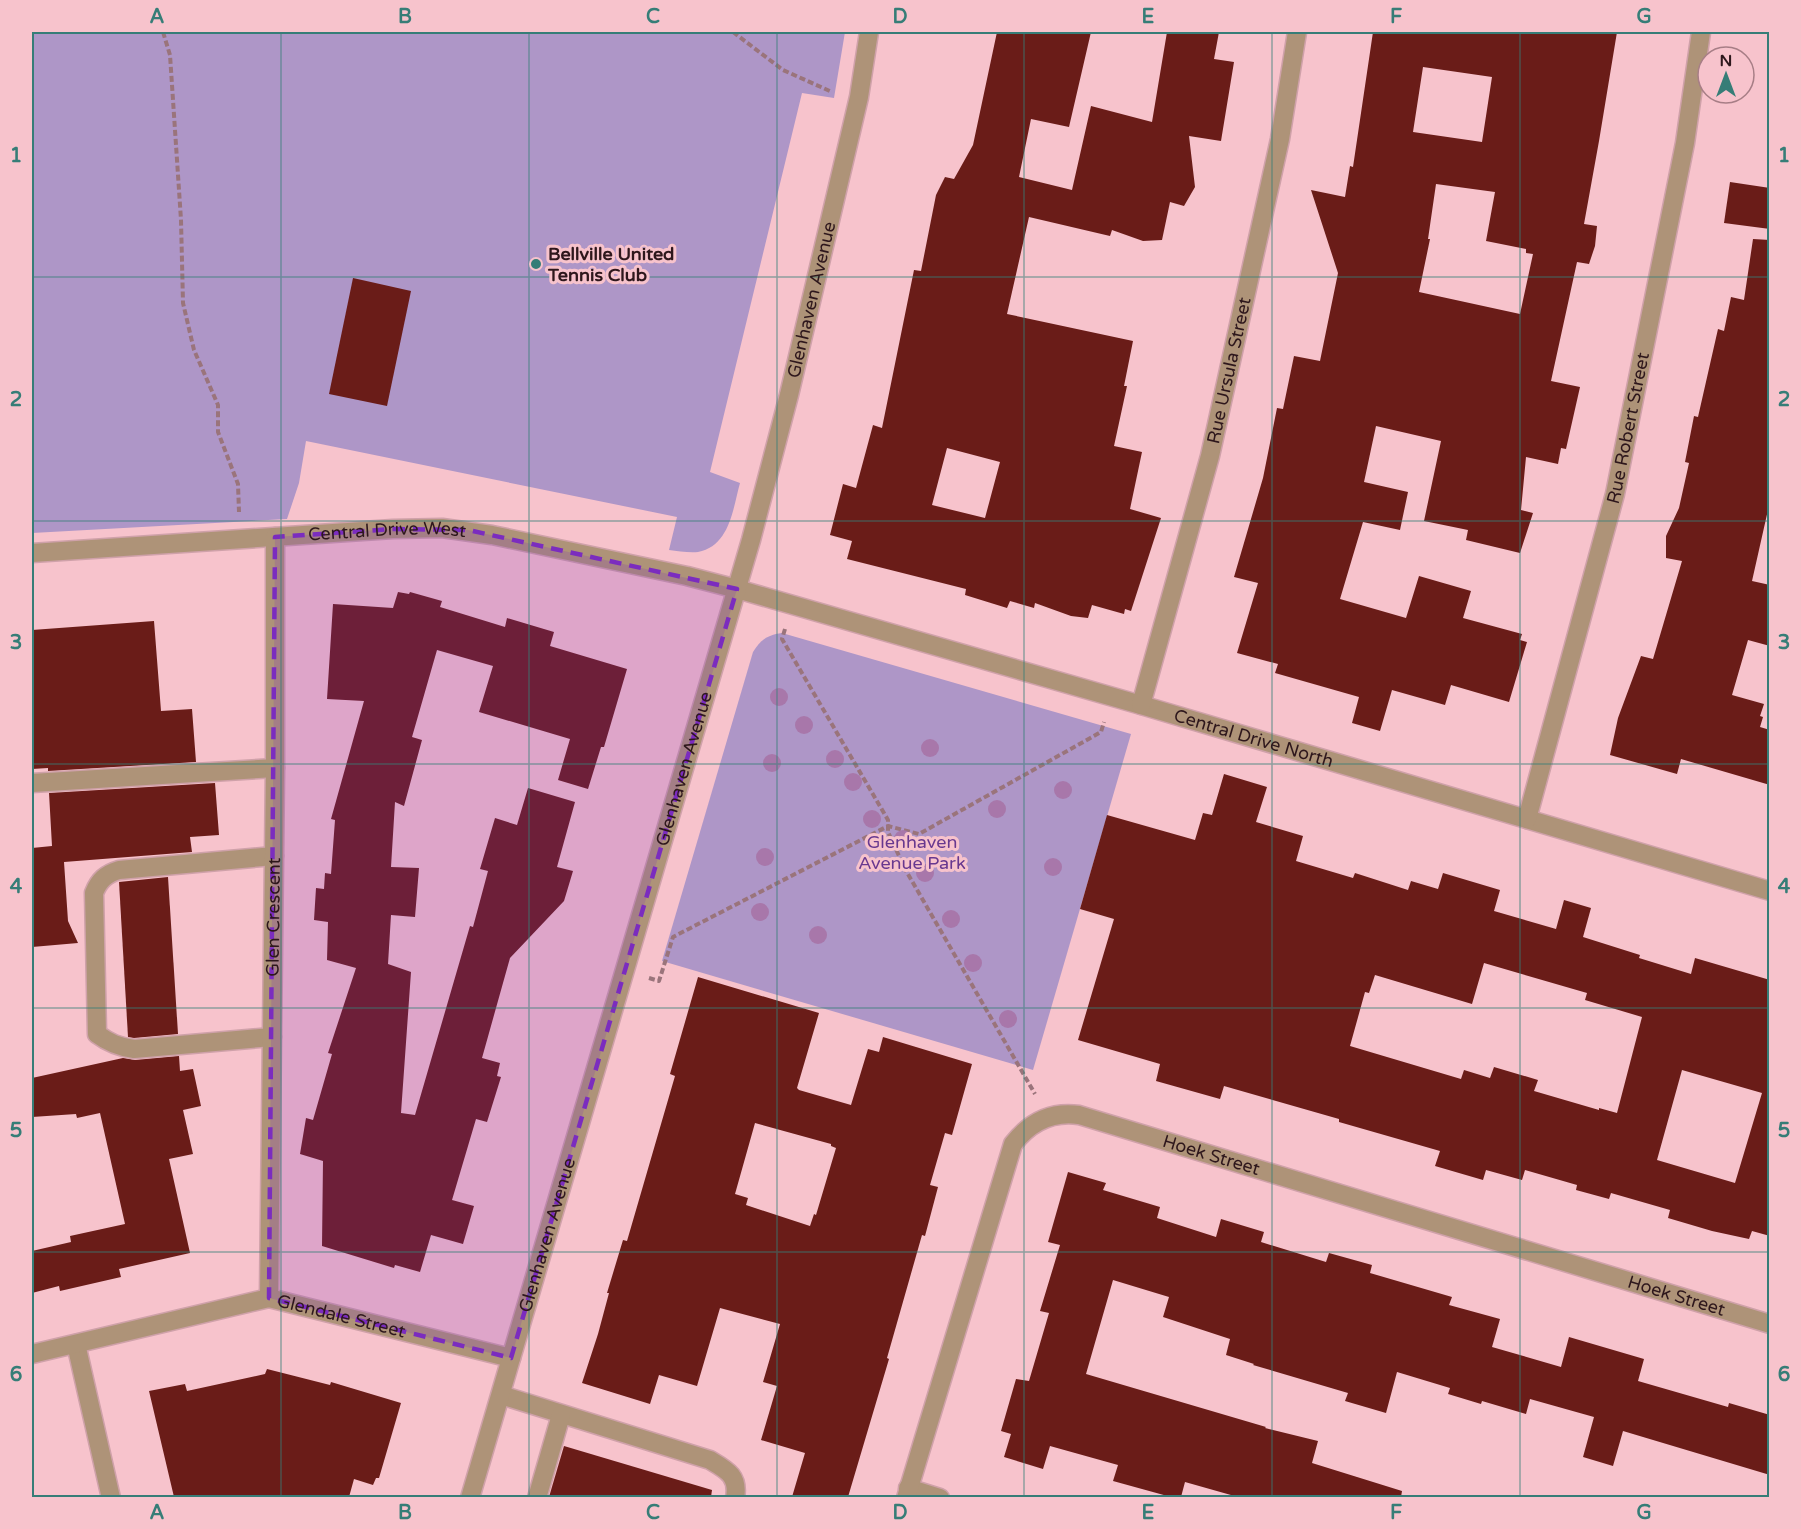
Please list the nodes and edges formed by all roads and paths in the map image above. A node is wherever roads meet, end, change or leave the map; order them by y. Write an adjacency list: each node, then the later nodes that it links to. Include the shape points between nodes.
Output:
1 (163, 32): 8 (path, via 170,55 183,303 194,350 218,405 218,432 238,484)
2 (733, 32): 6 (path, via 783,70 832,92)
3 (868, 32): 6 (street, Glenhaven Avenue)
4 (1297, 32): 13 (street, Rue Ursula Street, via 1280,139 1218,423)
5 (1701, 32): 16 (street, Rue Robert Street, via 1685,143 1615,494)
6 (859, 97): 10 (street, Glenhaven Avenue, via 789,395)
7 (275, 537): 8 (street, Central Drive West); 10 (street, Central Drive West, via 393,529 468,530); 14 (street, Glen Crescent)
8 (240, 539): 9 (street, Central Drive West)
9 (32, 553)
10 (736, 590): 11 (street, Central Drive North); 20 (street, Glenhaven Avenue)
11 (792, 605): 12 (street, Central Drive North); 17 (path, via 782,639)
12 (1112, 698): 13 (street, Central Drive North); 17 (path, via 1101,732 919,834)
13 (1141, 705): 16 (street, Central Drive North)
14 (275, 768): 15 (street); 18 (street, Glen Crescent)
15 (32, 783)
16 (1527, 819): 19 (street, Central Drive North)
17 (888, 826): 20 (path, via 673,938 659,981); 22 (path, via 905,869 1037,1099)
18 (274, 856): 21 (street, Glen Crescent); 21 (street, via 119,870 98,882 94,893 97,1034 118,1047 134,1048)
19 (1770, 891)
20 (625, 971): 27 (street, Glenhaven Avenue)
21 (272, 1037): 23 (street, Glen Crescent)
22 (1044, 1118): 24 (street, Hoek Street, via 1079,1115); 30 (street, Hoek Street, via 1022,1132 1007,1158)
23 (268, 1299): 25 (street, Glendale Street); 27 (street, Glendale Street)
24 (1770, 1324)
25 (76, 1344): 26 (street, Glendale Street); 31 (street)
26 (32, 1354)
27 (511, 1358): 28 (street, Glenhaven Avenue)
28 (501, 1395): 29 (street); 32 (street, Glenhaven Avenue)
29 (561, 1415): 33 (street); 34 (street, via 710,1460 728,1470 735,1482)
30 (907, 1493): 35 (street)
31 (111, 1497)
32 (470, 1497)
33 (537, 1497)
34 (735, 1497)
35 (940, 1497)

